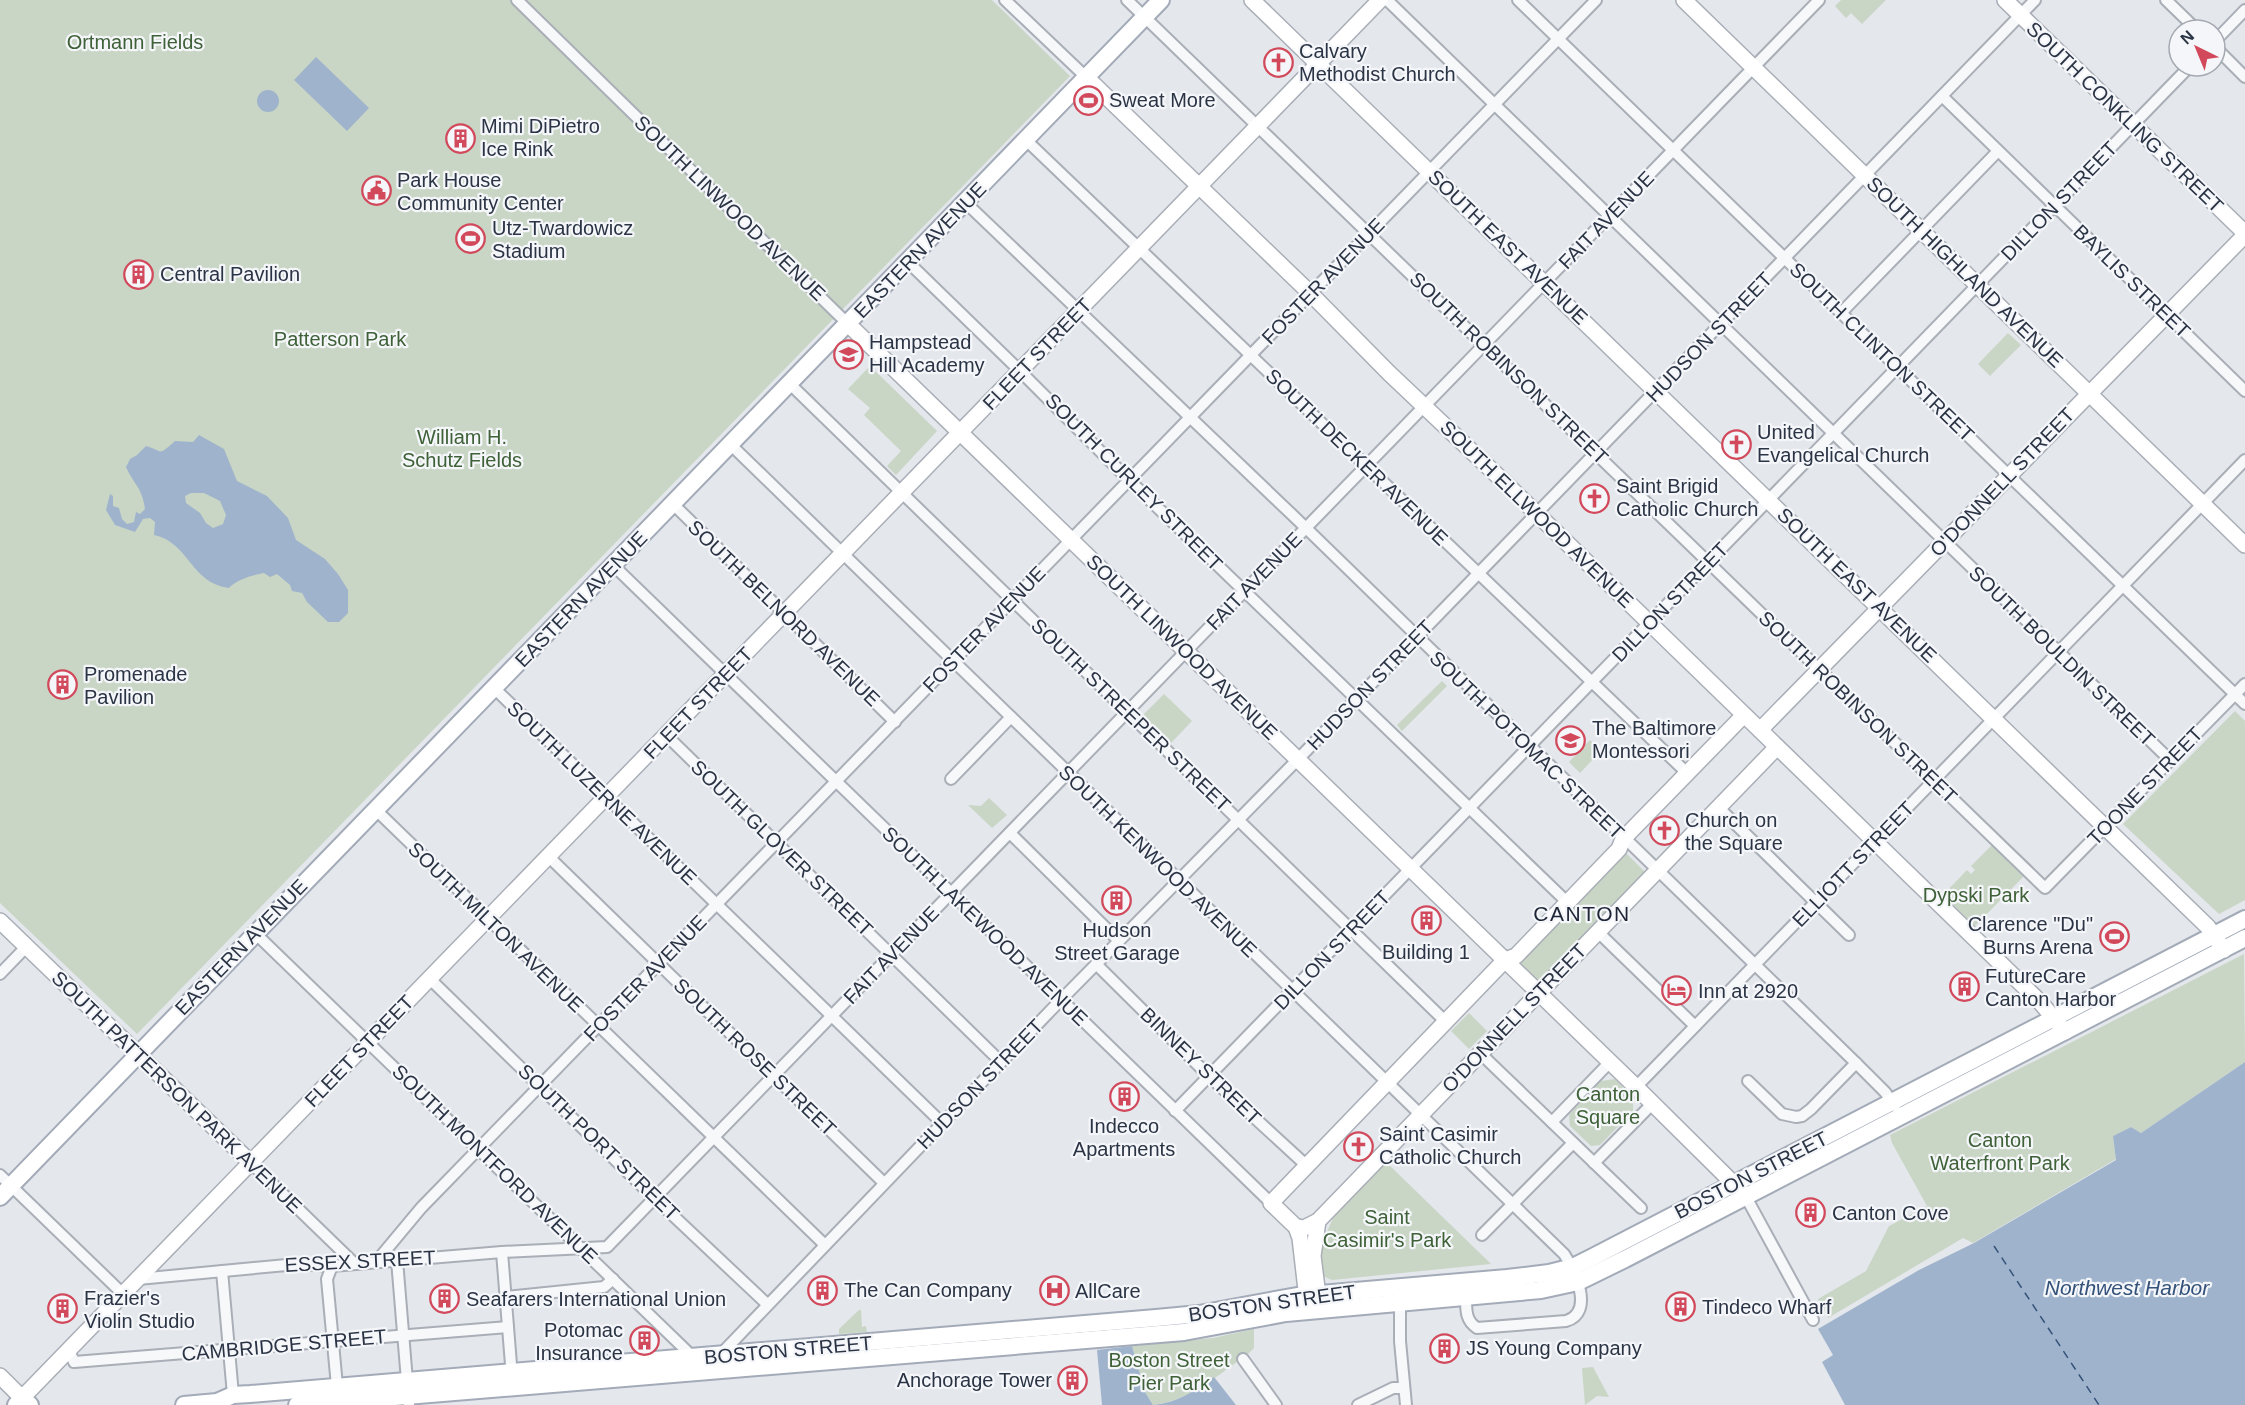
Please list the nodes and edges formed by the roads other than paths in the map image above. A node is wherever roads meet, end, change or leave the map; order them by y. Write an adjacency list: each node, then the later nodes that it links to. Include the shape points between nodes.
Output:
1 (517, 0): 52 (street, SOUTH LINWOOD AVENUE)
2 (1005, 0): 25 (street, SOUTH ELLWOOD AVENUE)
3 (1127, 0): 17 (street, SOUTH ROBINSON STREET)
4 (1161, 0): 17 (main road, EASTERN AVENUE)
5 (1252, 0): 22 (street, SOUTH EAST AVENUE)
6 (1380, 0): 22 (street, FLEET STREET)
7 (1387, 0): 28 (street, SOUTH BOULDIN STREET)
8 (1518, 0): 20 (street, SOUTH CLINTON STREET)
9 (1596, 0): 20 (street, FOSTER AVENUE)
10 (1684, 0): 23 (street, SOUTH HIGHLAND AVENUE)
11 (1819, 0): 23 (street, FAIT AVENUE)
12 (2005, 0): 16 (street, SOUTH CONKLING STREET)
13 (2035, 0): 16 (street, HUDSON STREET)
14 (2166, 0): 18 (street)
15 (2245, 10): 19 (street)
16 (2020, 15): 27 (street, HUDSON STREET); 29 (street, SOUTH CONKLING STREET)
17 (1144, 17): 25 (main road, EASTERN AVENUE); 30 (street, SOUTH ROBINSON STREET)
18 (2185, 18)
19 (2227, 29)
20 (1558, 39): 28 (street, FOSTER AVENUE); 32 (street, SOUTH CLINTON STREET)
21 (2227, 59): 24 (street)
22 (1318, 64): 30 (street, FLEET STREET); 34 (street, SOUTH EAST AVENUE)
23 (1753, 68): 32 (street, FAIT AVENUE); 35 (street, SOUTH HIGHLAND AVENUE)
24 (2245, 77)
25 (1087, 78): 31 (main road, EASTERN AVENUE); 36 (street, SOUTH ELLWOOD AVENUE)
26 (2178, 78): 29 (street, DILLON STREET)
27 (1941, 96): 33 (street, BAYLIS STREET); 35 (street, HUDSON STREET)
28 (1495, 105): 34 (street, FOSTER AVENUE); 39 (street, SOUTH BOULDIN STREET)
29 (2132, 125): 38 (street, DILLON STREET); 42 (street, SOUTH CONKLING STREET)
30 (1257, 127): 36 (street, FLEET STREET); 41 (street, SOUTH ROBINSON STREET)
31 (1026, 140): 37 (main road, EASTERN AVENUE); 43 (street, SOUTH DECKER AVENUE)
32 (1673, 150): 39 (street, FAIT AVENUE); 44 (street, SOUTH CLINTON STREET)
33 (1998, 151): 38 (street, BAYLIS STREET); 40 (street)
34 (1430, 172): 41 (street, FOSTER AVENUE); 46 (street, SOUTH EAST AVENUE)
35 (1865, 175): 40 (street, SOUTH HIGHLAND AVENUE); 44 (street, HUDSON STREET)
36 (1199, 186): 43 (street, FLEET STREET); 48 (street, SOUTH ELLWOOD AVENUE)
37 (966, 202): 45 (main road, EASTERN AVENUE); 49 (street, SOUTH POTOMAC STREET)
38 (2054, 206): 47 (street, DILLON STREET); 51 (street, BAYLIS STREET)
39 (1609, 216): 46 (street, FAIT AVENUE); 53 (street, SOUTH BOULDIN STREET)
40 (1921, 230): 47 (street, SOUTH HIGHLAND AVENUE); 50 (street)
41 (1370, 233): 48 (street, FOSTER AVENUE); 54 (street, SOUTH ROBINSON STREET)
42 (2245, 234): 51 (street, O'DONNELL STREET)
43 (1139, 248): 49 (street, FLEET STREET); 55 (street, SOUTH DECKER AVENUE)
44 (1785, 258): 50 (street, SOUTH CLINTON STREET); 53 (street, HUDSON STREET)
45 (908, 262): 52 (main road, EASTERN AVENUE); 57 (street, SOUTH CURLEY STREET)
46 (1545, 283): 54 (street, FAIT AVENUE); 60 (street, SOUTH EAST AVENUE)
47 (1978, 285): 56 (street, DILLON STREET); 61 (street, SOUTH HIGHLAND AVENUE)
48 (1311, 294): 55 (street, FOSTER AVENUE); 62 (street, SOUTH ELLWOOD AVENUE)
49 (1079, 310): 57 (street, FLEET STREET); 63 (street, SOUTH POTOMAC STREET)
50 (1841, 313): 56 (street, SOUTH CLINTON STREET)
51 (2167, 315): 59 (street, BAYLIS STREET); 61 (street, O'DONNELL STREET)
52 (848, 324): 58 (main road, EASTERN AVENUE); 64 (street, SOUTH LINWOOD AVENUE)
53 (1721, 324): 60 (street, HUDSON STREET); 65 (street, SOUTH BOULDIN STREET)
54 (1485, 344): 62 (street, FAIT AVENUE); 67 (street, SOUTH ROBINSON STREET)
55 (1251, 356): 63 (street, FOSTER AVENUE); 69 (street, SOUTH DECKER AVENUE)
56 (1898, 368): 65 (street, DILLON STREET); 70 (street, SOUTH CLINTON STREET)
57 (1020, 370): 64 (street, FLEET STREET); 71 (street, SOUTH CURLEY STREET)
58 (790, 384): 66 (main road, EASTERN AVENUE); 72 (street, SOUTH STREEPER STREET)
59 (2245, 390)
60 (1656, 391): 67 (street, HUDSON STREET); 73 (street, SOUTH EAST AVENUE)
61 (2089, 393): 70 (street, O'DONNELL STREET); 75 (street, SOUTH HIGHLAND AVENUE)
62 (1425, 406): 69 (street, FAIT AVENUE); 76 (street, SOUTH ELLWOOD AVENUE)
63 (1190, 418): 71 (street, FOSTER AVENUE); 77 (street, SOUTH POTOMAC STREET)
64 (960, 433): 72 (street, FLEET STREET); 78 (street, SOUTH LINWOOD AVENUE)
65 (1833, 434): 73 (street, DILLON STREET); 79 (street, SOUTH BOULDIN STREET)
66 (730, 444): 74 (main road, EASTERN AVENUE); 81 (street, SOUTH KENWOOD AVENUE)
67 (1596, 453): 76 (street, HUDSON STREET); 82 (street, SOUTH ROBINSON STREET)
68 (2245, 460): 75 (street, ELLIOTT STREET)
69 (1367, 466): 77 (street, FAIT AVENUE); 84 (street, SOUTH DECKER AVENUE)
70 (2009, 476): 79 (street, O'DONNELL STREET); 85 (street, SOUTH CLINTON STREET)
71 (1130, 480): 78 (street, FOSTER AVENUE); 86 (street, SOUTH CURLEY STREET)
72 (902, 493): 81 (street, FLEET STREET); 87 (street, SOUTH STREEPER STREET)
73 (1769, 500): 82 (street, DILLON STREET); 88 (street, SOUTH EAST AVENUE)
74 (673, 504): 83 (main road, EASTERN AVENUE); 89 (street, SOUTH BELNORD AVENUE)
75 (2203, 504): 80 (street, SOUTH HIGHLAND AVENUE); 85 (street, ELLIOTT STREET)
76 (1537, 514): 84 (street, HUDSON STREET); 90 (street, SOUTH ELLWOOD AVENUE)
77 (1306, 528): 86 (street, FAIT AVENUE); 91 (street, SOUTH POTOMAC STREET)
78 (1072, 539): 87 (street, FOSTER AVENUE); 92 (street, SOUTH LINWOOD AVENUE)
79 (1944, 541): 88 (street, O'DONNELL STREET); 93 (street, SOUTH BOULDIN STREET)
80 (2245, 544)
81 (843, 554): 89 (street, FLEET STREET); 94 (street, SOUTH KENWOOD AVENUE)
82 (1709, 562): 90 (street, DILLON STREET); 95 (street, SOUTH ROBINSON STREET)
83 (613, 565): 96 (street, SOUTH LAKEWOOD AVENUE); 99 (main road, EASTERN AVENUE)
84 (1478, 574): 91 (street, HUDSON STREET); 97 (street, SOUTH DECKER AVENUE)
85 (2123, 586): 93 (street, ELLIOTT STREET); 100 (street, SOUTH CLINTON STREET)
86 (1245, 591): 92 (street, FAIT AVENUE); 101 (street, SOUTH CURLEY STREET)
87 (1012, 600): 94 (street, FOSTER AVENUE); 103 (street, SOUTH STREEPER STREET)
88 (1880, 608): 95 (street, O'DONNELL STREET); 106 (street, SOUTH EAST AVENUE)
89 (784, 614): 96 (street, FLEET STREET); 107 (street, SOUTH BELNORD AVENUE)
90 (1649, 624): 97 (street, DILLON STREET); 104 (street, SOUTH ELLWOOD AVENUE)
91 (1417, 637): 101 (street, HUDSON STREET); 110 (street, SOUTH POTOMAC STREET)
92 (1186, 651): 103 (street, FAIT AVENUE); 112 (street, SOUTH LINWOOD AVENUE)
93 (2059, 652): 106 (street, ELLIOTT STREET); 113 (street, SOUTH BOULDIN STREET)
94 (953, 661): 105 (street, SOUTH KENWOOD AVENUE); 107 (street, FOSTER AVENUE)
95 (1819, 669): 108 (street, O'DONNELL STREET); 117 (street, SOUTH ROBINSON STREET)
96 (725, 674): 109 (street, FLEET STREET); 118 (street, SOUTH LAKEWOOD AVENUE)
97 (1592, 682): 110 (street, DILLON STREET); 115 (street, SOUTH DECKER AVENUE)
98 (2245, 684): 100 (street, TOONE STREET)
99 (494, 688): 119 (street, SOUTH LUZERNE AVENUE); 122 (main road, EASTERN AVENUE)
100 (2235, 694): 102 (street, SOUTH CLINTON STREET); 113 (street, TOONE STREET)
101 (1356, 699): 112 (street, HUDSON STREET); 120 (street, SOUTH CURLEY STREET)
102 (2245, 704)
103 (1127, 712): 114 (street, FAIT AVENUE); 123 (street, SOUTH STREEPER STREET)
104 (1744, 715): 108 (street, SOUTH ELLWOOD AVENUE); 115 (street)
105 (1011, 717): 114 (street, SOUTH KENWOOD AVENUE); 116 (street)
106 (1994, 719): 117 (street, ELLIOTT STREET); 124 (street, SOUTH EAST AVENUE)
107 (895, 722): 118 (street, FOSTER AVENUE)
108 (1760, 730): 111 (street, SOUTH ELLWOOD AVENUE)
109 (666, 735): 119 (street, FLEET STREET); 127 (street, SOUTH GLOVER STREET)
110 (1529, 747): 120 (street, DILLON STREET); 126 (street, SOUTH POTOMAC STREET)
111 (1777, 747): 121 (street, O'DONNELL STREET); 128 (street, SOUTH ELLWOOD AVENUE)
112 (1298, 759): 123 (street, HUDSON STREET); 130 (street, SOUTH LINWOOD AVENUE)
113 (2170, 760): 124 (street, TOONE STREET)
114 (1068, 773): 125 (street, FAIT AVENUE); 132 (street, SOUTH KENWOOD AVENUE)
115 (1687, 773): 126 (street)
116 (951, 779)
117 (1934, 781): 128 (street, ELLIOTT STREET); 133 (street, SOUTH ROBINSON STREET)
118 (836, 782): 127 (street, FOSTER AVENUE); 134 (street, SOUTH LAKEWOOD AVENUE)
119 (607, 798): 129 (street, FLEET STREET); 137 (street, SOUTH LUZERNE AVENUE)
120 (1469, 808): 130 (street, DILLON STREET); 135 (street, SOUTH CURLEY STREET)
121 (1719, 808): 131 (street, O'DONNELL STREET); 136 (street)
122 (375, 809): 138 (street, SOUTH MILTON AVENUE); 143 (main road, EASTERN AVENUE)
123 (1238, 820): 132 (street, HUDSON STREET); 141 (street, SOUTH STREEPER STREET)
124 (2105, 827): 133 (street, TOONE STREET); 147 (street, SOUTH EAST AVENUE)
125 (1010, 833): 134 (street, FAIT AVENUE); 146 (street)
126 (1623, 839): 131 (street, SOUTH POTOMAC STREET); 135 (street, via 1619,849)
127 (777, 843): 137 (street, FOSTER AVENUE); 149 (street, SOUTH GLOVER STREET)
128 (1875, 843): 136 (street, ELLIOTT STREET); 160 (street, SOUTH ELLWOOD AVENUE)
129 (548, 856): 138 (street, FLEET STREET); 151 (street, SOUTH ROSE STREET)
130 (1410, 869): 141 (street, DILLON STREET); 150 (street, SOUTH LINWOOD AVENUE)
131 (1657, 871): 142 (street, O'DONNELL STREET); 153 (street, SOUTH POTOMAC STREET)
132 (1179, 881): 146 (street, HUDSON STREET); 156 (street, SOUTH KENWOOD AVENUE)
133 (2045, 888)
134 (951, 893): 149 (street, FAIT AVENUE); 158 (street, SOUTH LAKEWOOD AVENUE)
135 (1567, 902): 150 (street, via 1516,956)
136 (1816, 903): 144 (street); 153 (street, ELLIOTT STREET)
137 (717, 904): 151 (street, FOSTER AVENUE); 159 (street, SOUTH LUZERNE AVENUE)
138 (488, 918): 155 (street, FLEET STREET); 162 (street, SOUTH MILTON AVENUE)
139 (2245, 919): 147 (main road, BOSTON STREET)
140 (0, 921): 148 (street, SOUTH PATTERSON PARK AVENUE)
141 (1351, 930): 156 (street, DILLON STREET); 161 (street, SOUTH STREEPER STREET)
142 (1598, 932): 157 (street, O'DONNELL STREET); 163 (street)
143 (255, 933): 165 (street, SOUTH MONTFORD AVENUE); 167 (main road, EASTERN AVENUE)
144 (1849, 934)
145 (2245, 938): 147 (main road, BOSTON STREET)
146 (1119, 941): 152 (street, HUDSON STREET)
147 (2220, 942): 160 (main road, BOSTON STREET); 164 (main road, BOSTON STREET)
148 (27, 946): 154 (street); 167 (street, SOUTH PATTERSON PARK AVENUE)
149 (891, 955): 159 (street, FAIT AVENUE); 168 (street, SOUTH GLOVER STREET)
150 (1505, 960): 157 (street, SOUTH LINWOOD AVENUE); 161 (street)
151 (659, 964): 162 (street, FOSTER AVENUE); 171 (street, SOUTH ROSE STREET)
152 (1096, 964): 158 (street, HUDSON STREET); 172 (street, BINNEY STREET)
153 (1755, 965): 163 (street, ELLIOTT STREET); 170 (street, SOUTH POTOMAC STREET)
154 (0, 974)
155 (430, 979): 165 (street, FLEET STREET); 175 (street, SOUTH PORT STREET)
156 (1292, 991): 172 (street, DILLON STREET); 174 (street, SOUTH KENWOOD AVENUE)
157 (1538, 992): 166 (street, O'DONNELL STREET); 169 (street, SOUTH LINWOOD AVENUE)
158 (1061, 1000): 168 (street, HUDSON STREET); 179 (street, SOUTH LAKEWOOD AVENUE)
159 (832, 1016): 171 (street, FAIT AVENUE); 181 (street, SOUTH LUZERNE AVENUE)
160 (2054, 1018): 164 (street, SOUTH ELLWOOD AVENUE); 178 (main road, BOSTON STREET)
161 (1446, 1022): 174 (street)
162 (598, 1026): 175 (street, FOSTER AVENUE); 183 (street, SOUTH MILTON AVENUE)
163 (1695, 1026): 176 (street, ELLIOTT STREET)
164 (2065, 1032): 178 (main road, BOSTON STREET)
165 (369, 1042): 185 (street, SOUTH MONTFORD AVENUE); 186 (street, FLEET STREET)
166 (1480, 1053): 180 (street, O'DONNELL STREET); 182 (street)
167 (137, 1054): 186 (street, SOUTH PATTERSON PARK AVENUE); 191 (main road, EASTERN AVENUE)
168 (1001, 1062): 181 (street, HUDSON STREET)
169 (1610, 1062): 176 (street, SOUTH LINWOOD AVENUE); 182 (street)
170 (1856, 1064): 173 (street, via 1802,1116 1785,1115); 178 (street, SOUTH POTOMAC STREET)
171 (774, 1075): 183 (street, FAIT AVENUE); 189 (street, SOUTH ROSE STREET)
172 (1209, 1076): 179 (street, DILLON STREET); 188 (street, BINNEY STREET)
173 (1748, 1081)
174 (1387, 1083): 180 (street, SOUTH KENWOOD AVENUE); 188 (street)
175 (540, 1086): 185 (street, FOSTER AVENUE); 193 (street, SOUTH PORT STREET)
176 (1636, 1087): 177 (street, SOUTH LINWOOD AVENUE)
177 (1653, 1104): 187 (street); 190 (street, SOUTH LINWOOD AVENUE)
178 (1896, 1109): 190 (main road, BOSTON STREET); 192 (main road, BOSTON STREET)
179 (1175, 1111): 194 (street, SOUTH LAKEWOOD AVENUE)
180 (1420, 1115): 195 (street, SOUTH KENWOOD AVENUE); 197 (street, O'DONNELL STREET)
181 (941, 1122): 189 (street, HUDSON STREET)
182 (1552, 1122): 184 (street)
183 (714, 1137): 193 (street, FAIT AVENUE); 200 (street, SOUTH MILTON AVENUE)
184 (1573, 1143): 187 (street); 195 (street)
185 (479, 1149): 201 (street, SOUTH MONTFORD AVENUE); 204 (street, FOSTER AVENUE)
186 (251, 1162): 205 (street, SOUTH PATTERSON PARK AVENUE); 209 (street, FLEET STREET)
187 (1594, 1163): 196 (street)
188 (1307, 1166): 194 (street)
189 (884, 1184): 200 (street, HUDSON STREET)
190 (1733, 1184): 192 (street, SOUTH LINWOOD AVENUE); 208 (main road, BOSTON STREET)
191 (4, 1186): 211 (street)
192 (1746, 1197): 208 (main road, BOSTON STREET); 217 (street, SOUTH LINWOOD AVENUE)
193 (655, 1198): 201 (street, FAIT AVENUE, via 607,1247); 216 (street, SOUTH PORT STREET)
194 (1270, 1203): 198 (street, SOUTH LAKEWOOD AVENUE)
195 (1513, 1204): 199 (street); 208 (street, SOUTH KENWOOD AVENUE, via 1564,1254)
196 (1641, 1208)
197 (1318, 1221): 198 (street, via 1304,1228); 215 (street)
198 (1296, 1227): 215 (street)
199 (1482, 1235)
200 (825, 1245): 216 (street, HUDSON STREET)
201 (582, 1248): 202 (street, ESSEX STREET); 210 (street, SOUTH MONTFORD AVENUE)
202 (502, 1252): 203 (street, ESSEX STREET); 213 (street)
203 (397, 1260): 204 (street, ESSEX STREET); 219 (street)
204 (375, 1262): 205 (street, ESSEX STREET)
205 (354, 1263): 206 (street, ESSEX STREET)
206 (332, 1266): 207 (street, ESSEX STREET, via 297,1264); 220 (street, via 327,1279)
207 (222, 1271): 209 (street, ESSEX STREET); 221 (street)
208 (1575, 1274): 212 (main road, BOSTON STREET, via 1507,1278); 214 (main road, BOSTON STREET, via 1541,1290); 214 (street, via 1581,1300 1578,1313 1556,1323 1477,1328 1467,1317)
209 (138, 1279): 211 (street, FLEET STREET)
210 (613, 1279): 213 (street, via 604,1287); 224 (street, SOUTH MONTFORD AVENUE)
211 (123, 1294): 222 (street, FLEET STREET)
212 (1400, 1295): 214 (main road, BOSTON STREET); 215 (main road, BOSTON STREET); 230 (street)
213 (505, 1297): 218 (street)
214 (1466, 1298)
215 (1313, 1302): 223 (main road, BOSTON STREET); 226 (main road, BOSTON STREET, via 1286,1313 1184,1332)
216 (768, 1304): 223 (street, HUDSON STREET)
217 (1813, 1320)
218 (508, 1327): 219 (street, CAMBRIDGE STREET); 228 (street)
219 (403, 1335): 220 (street, CAMBRIDGE STREET); 231 (street)
220 (334, 1341): 221 (street, CAMBRIDGE STREET); 229 (street)
221 (229, 1349): 222 (street, CAMBRIDGE STREET, via 74,1362); 232 (street)
222 (69, 1350): 233 (street, FLEET STREET)
223 (719, 1355): 224 (main road, BOSTON STREET); 226 (street, HUDSON STREET)
224 (693, 1357): 226 (street, SOUTH MONTFORD AVENUE); 228 (main road, BOSTON STREET)
225 (1243, 1359): 236 (street)
226 (707, 1372): 228 (main road, BOSTON STREET, via 553,1388)
227 (0, 1376): 233 (street)
228 (512, 1380): 231 (main road, BOSTON STREET)
229 (338, 1386): 231 (main road, BOSTON STREET); 232 (main road, BOSTON STREET)
230 (1404, 1388): 237 (street, via 1394,1388); 238 (street)
231 (408, 1394): 235 (main road, BOSTON STREET)
232 (227, 1402): 234 (main road, BOSTON STREET)
233 (23, 1403)
234 (184, 1405)
235 (297, 1405)
236 (1276, 1405)
237 (1358, 1405)
238 (1406, 1405)

